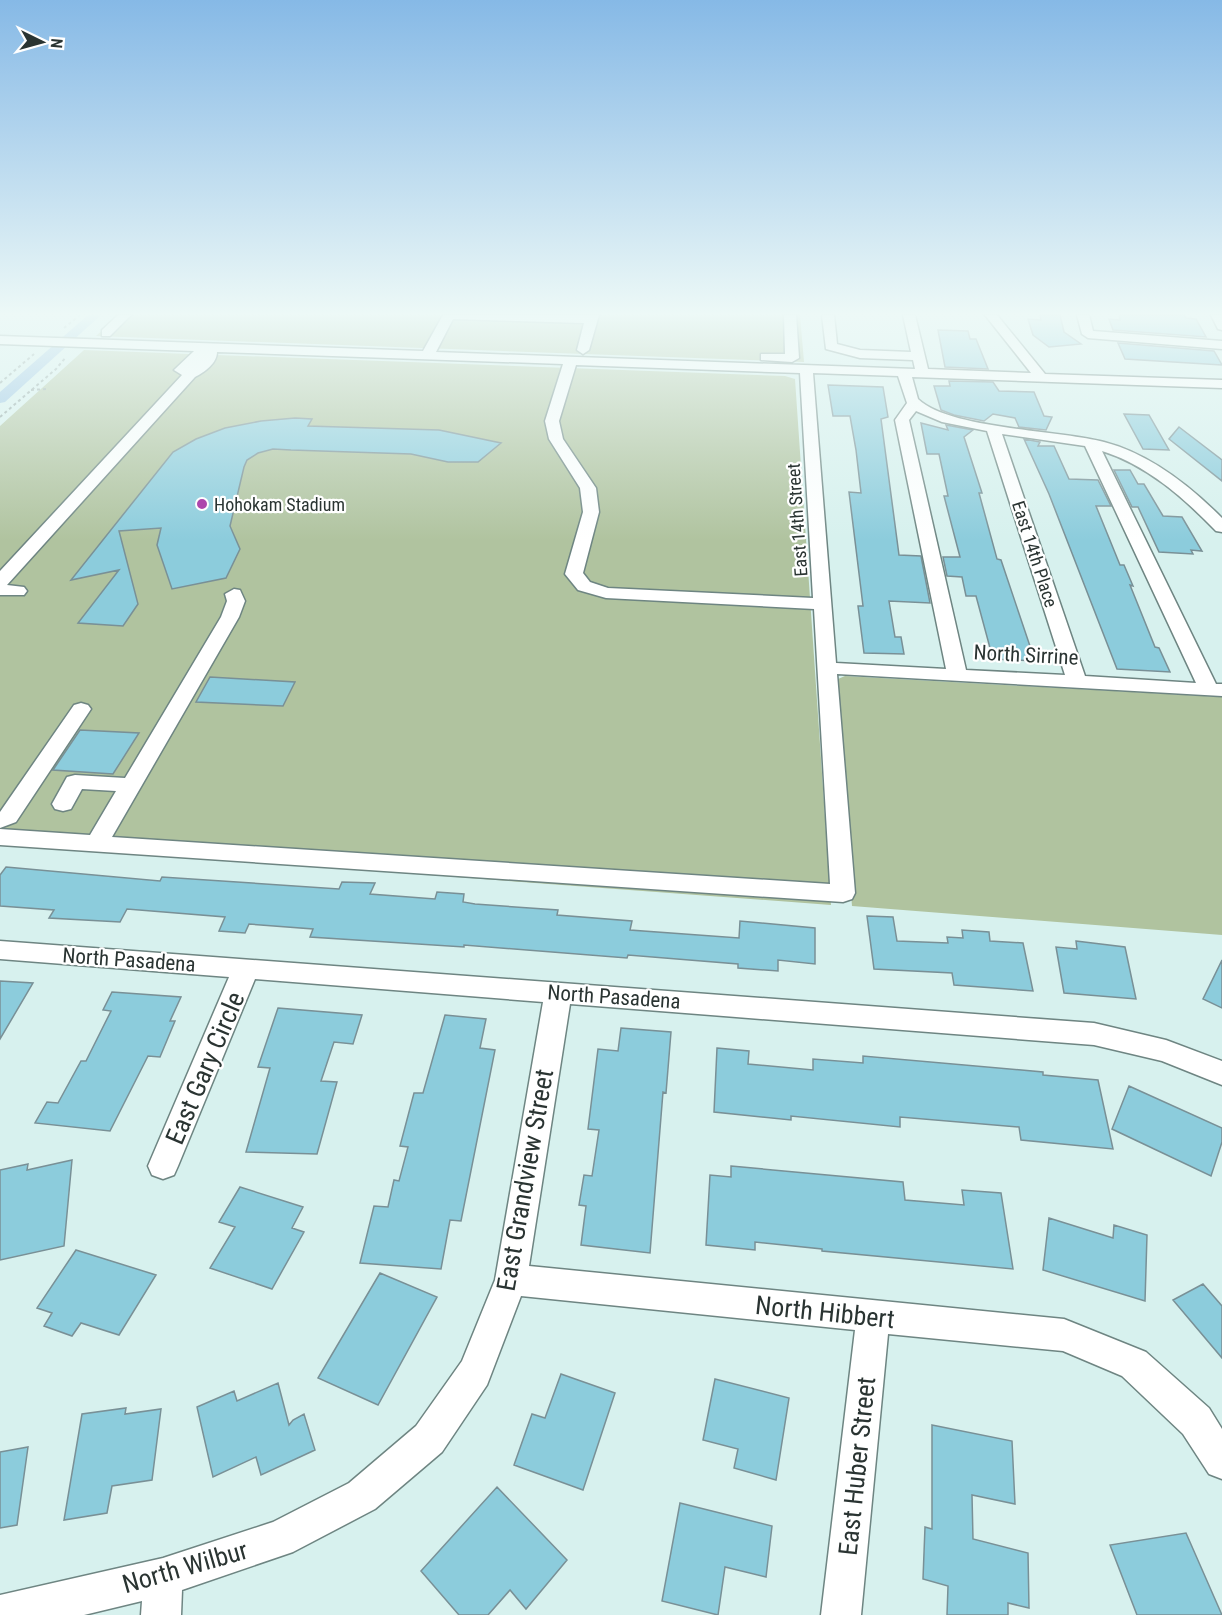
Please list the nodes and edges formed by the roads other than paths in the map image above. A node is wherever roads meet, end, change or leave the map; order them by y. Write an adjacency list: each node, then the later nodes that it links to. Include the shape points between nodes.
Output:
1 (175, 390): 9 (street)
2 (564, 390): 13 (street, via 552,421 556,439 588,488 591,512 574,574 584,586 606,593)
3 (808, 390): 13 (street, East 14th Street)
4 (908, 390): 5 (street)
5 (914, 404): 6 (street, via 931,414); 15 (street, via 902,420)
6 (993, 428): 7 (street); 16 (street, East 14th Place)
7 (1091, 444): 8 (street, via 1149,467); 17 (street)
8 (1222, 527)
9 (0, 582)
10 (0, 590): 11 (street)
11 (18, 591)
12 (234, 594): 19 (street, via 236,601 230,617)
13 (823, 604): 14 (street, East 14th Street)
14 (827, 668): 15 (street, North Sirrine); 23 (street, East 14th Street, via 843,893)
15 (957, 675): 16 (street, North Sirrine)
16 (1077, 681): 17 (street, North Sirrine)
17 (1215, 689)
18 (81, 709): 21 (street, via 8,817)
19 (131, 785): 20 (street, via 75,782); 23 (street)
20 (63, 804)
21 (0, 820)
22 (0, 837): 23 (street)
23 (97, 843)
24 (0, 950): 25 (street, North Pasadena)
25 (246, 969): 26 (street, North Pasadena); 28 (street, East Gary Circle)
26 (558, 993): 27 (street, North Pasadena, via 1094,1035 1166,1051); 29 (street, East Grandview Street)
27 (1222, 1072)
28 (163, 1166)
29 (511, 1280): 30 (street, North Hibbert); 32 (street, East Grandview Street, via 475,1373 429,1438)
30 (873, 1316): 31 (street, North Hibbert, via 1064,1335 1134,1364 1196,1422); 36 (street, East Huber Street)
31 (1222, 1461)
32 (362, 1496): 33 (street, North Wilbur, via 280,1539)
33 (163, 1576): 34 (street, North Wilbur); 35 (street)
34 (0, 1615)
35 (160, 1615)
36 (841, 1615)

